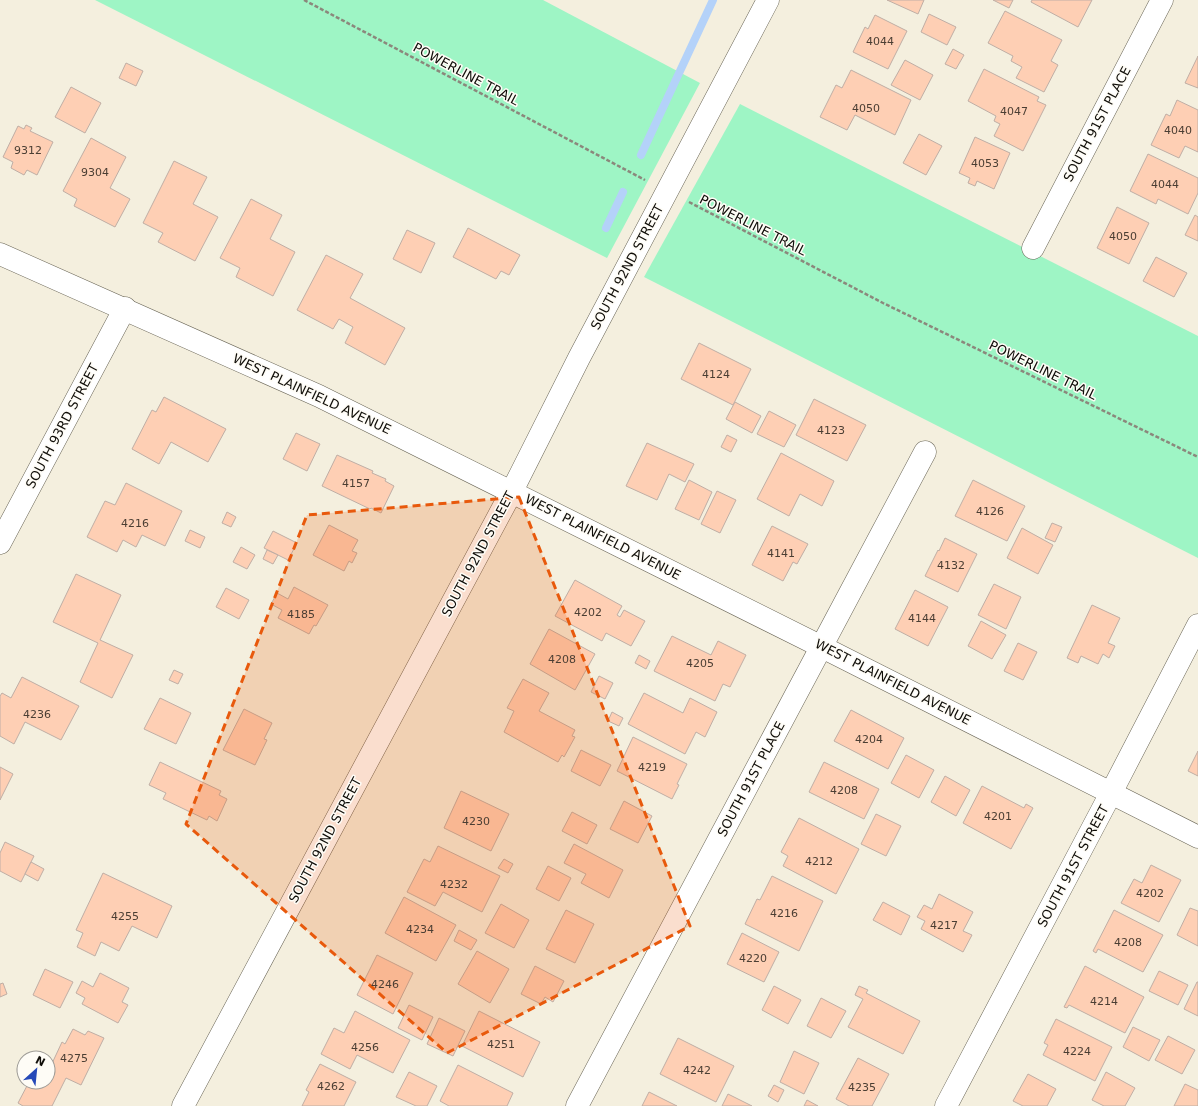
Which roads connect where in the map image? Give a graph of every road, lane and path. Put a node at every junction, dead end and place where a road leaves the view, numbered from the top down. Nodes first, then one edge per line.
1 (304, 0) edge
2 (768, 0) edge
3 (1162, 0) edge
4 (667, 191) junction
5 (1033, 248) dead end
6 (0, 254) edge
7 (125, 308) junction
8 (925, 452) dead end
9 (1198, 457) edge
10 (512, 491) junction
11 (0, 543) edge
12 (1198, 624) edge
13 (822, 647) junction
14 (1111, 793) junction
15 (1198, 836) edge
16 (183, 1106) edge
17 (577, 1106) edge
18 (946, 1106) edge

1 - 4 path, POWERLINE TRAIL
2 - 4 street, SOUTH 92ND STREET
3 - 5 street, SOUTH 91ST PLACE
4 - 9 path, POWERLINE TRAIL
4 - 10 street, SOUTH 92ND STREET
6 - 7 street, WEST PLAINFIELD AVENUE
7 - 10 street, WEST PLAINFIELD AVENUE
7 - 11 street, SOUTH 93RD STREET
8 - 13 street, SOUTH 91ST PLACE
10 - 13 street, WEST PLAINFIELD AVENUE
10 - 16 street, SOUTH 92ND STREET
12 - 14 street, SOUTH 91ST STREET
13 - 14 street, WEST PLAINFIELD AVENUE
13 - 17 street, SOUTH 91ST PLACE
14 - 15 street, WEST PLAINFIELD AVENUE
14 - 18 street, SOUTH 91ST STREET

